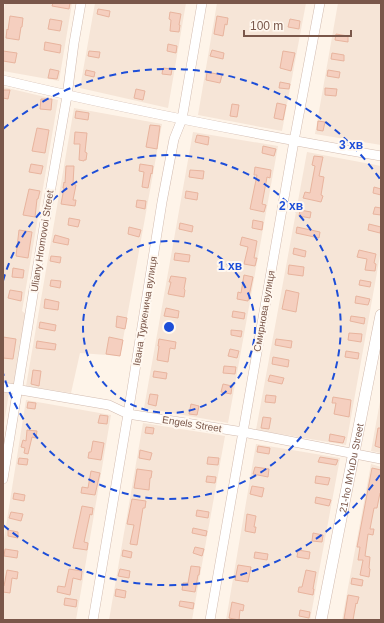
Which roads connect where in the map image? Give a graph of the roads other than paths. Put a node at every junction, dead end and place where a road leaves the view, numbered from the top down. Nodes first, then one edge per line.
1 (81, 3) edge
2 (202, 3) edge
3 (320, 3) edge
4 (3, 80) edge
5 (67, 96) junction
6 (182, 119) junction
7 (294, 141) junction
8 (381, 156) edge
9 (381, 315) edge
10 (3, 387) edge
11 (17, 390) junction
12 (128, 414) junction
13 (243, 432) junction
14 (354, 454) junction
15 (381, 459) edge
16 (3, 479) edge
17 (93, 620) edge
18 (210, 620) edge
19 (321, 620) edge

1 - 5 street, Uliany Hromovoi Street
2 - 6 street, Івана Туркенича вулиця
3 - 7 street, Смирнова вулиця
4 - 5 street
5 - 6 street
5 - 11 street, Uliany Hromovoi Street
6 - 7 street
6 - 12 street, Івана Туркенича вулиця
7 - 8 street
7 - 13 street, Смирнова вулиця
9 - 14 street, 21-ho MYuDu Street
10 - 11 street, Engels Street
11 - 12 street, Engels Street
11 - 16 street, Uliany Hromovoi Street
12 - 13 street, Engels Street
12 - 17 street, Івана Туркенича вулиця
13 - 14 street, Engels Street
13 - 18 street, Смирнова вулиця
14 - 15 street, Engels Street
14 - 19 street, 21-ho MYuDu Street

